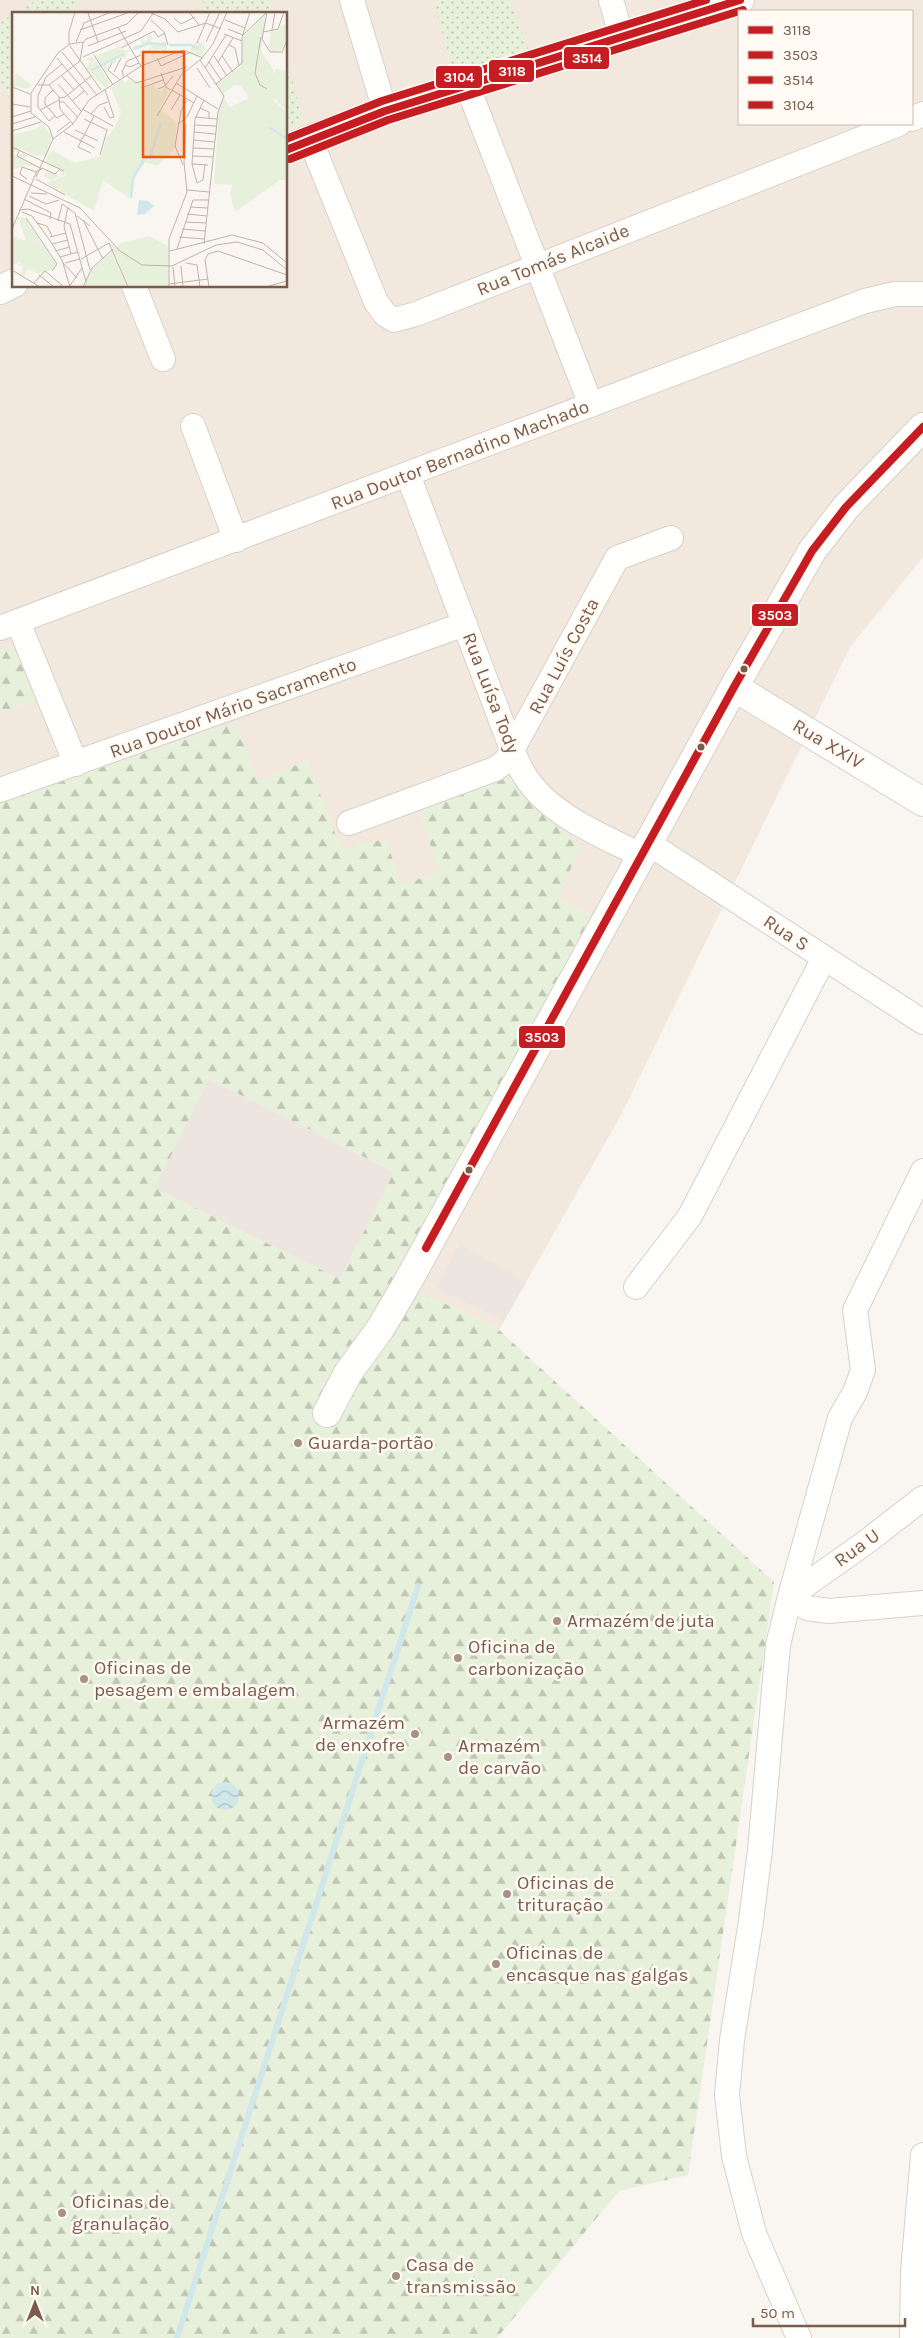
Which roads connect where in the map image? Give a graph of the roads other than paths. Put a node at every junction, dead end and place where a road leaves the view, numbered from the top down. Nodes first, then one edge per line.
1 (352, 0) edge
2 (611, 0) edge
3 (740, 0) edge
4 (622, 38) junction
5 (467, 85) junction
6 (385, 111) junction
7 (896, 125) edge
8 (310, 138) junction
9 (288, 149) edge
10 (537, 266) junction
11 (12, 284) edge
12 (135, 288) edge
13 (0, 290) edge
14 (923, 294) edge
15 (163, 358) dead end
16 (591, 405) junction
17 (193, 426) dead end
18 (923, 427) edge
19 (408, 475) junction
20 (671, 538) dead end
21 (236, 540) junction
22 (464, 624) junction
23 (9, 625) edge
24 (734, 686) junction
25 (513, 752) junction
26 (76, 764) junction
27 (0, 790) edge
28 (923, 802) edge
29 (349, 823) dead end
30 (645, 850) junction
31 (824, 958) junction
32 (923, 1022) edge
33 (923, 1171) edge
34 (636, 1287) dead end
35 (327, 1413) dead end
36 (923, 1498) edge
37 (790, 1596) junction
38 (923, 1602) edge
39 (923, 2155) edge
40 (922, 2184) edge
41 (799, 2338) edge
42 (912, 2338) edge

1 - 6 street
2 - 4 street
3 - 4 street
4 - 5 street
5 - 6 street
5 - 10 street
6 - 8 street
7 - 10 street, Rua Tomás Alcaide
8 - 9 street
8 - 10 street, Rua Tomás Alcaide
10 - 16 street
11 - 13 street
12 - 15 street
14 - 16 street, Rua Doutor Bernadino Machado
16 - 19 street, Rua Doutor Bernadino Machado
17 - 21 street
18 - 24 street
19 - 21 street, Rua Doutor Bernadino Machado
19 - 22 street, Rua Luísa Tody
20 - 25 street, Rua Luís Costa
21 - 23 street, Rua Doutor Bernadino Machado
22 - 25 street, Rua Luísa Tody
22 - 26 street, Rua Doutor Mário Sacramento
23 - 26 street
24 - 28 street, Rua XXIV
24 - 30 street
25 - 29 street, Rua Luís Costa
25 - 30 street, Rua Luísa Tody
26 - 27 street, Rua Doutor Mário Sacramento
30 - 31 street, Rua S
30 - 35 street
31 - 32 street, Rua S
31 - 34 street
33 - 37 street
36 - 37 street, Rua U
37 - 38 street
37 - 41 street
39 - 40 street
40 - 42 street

